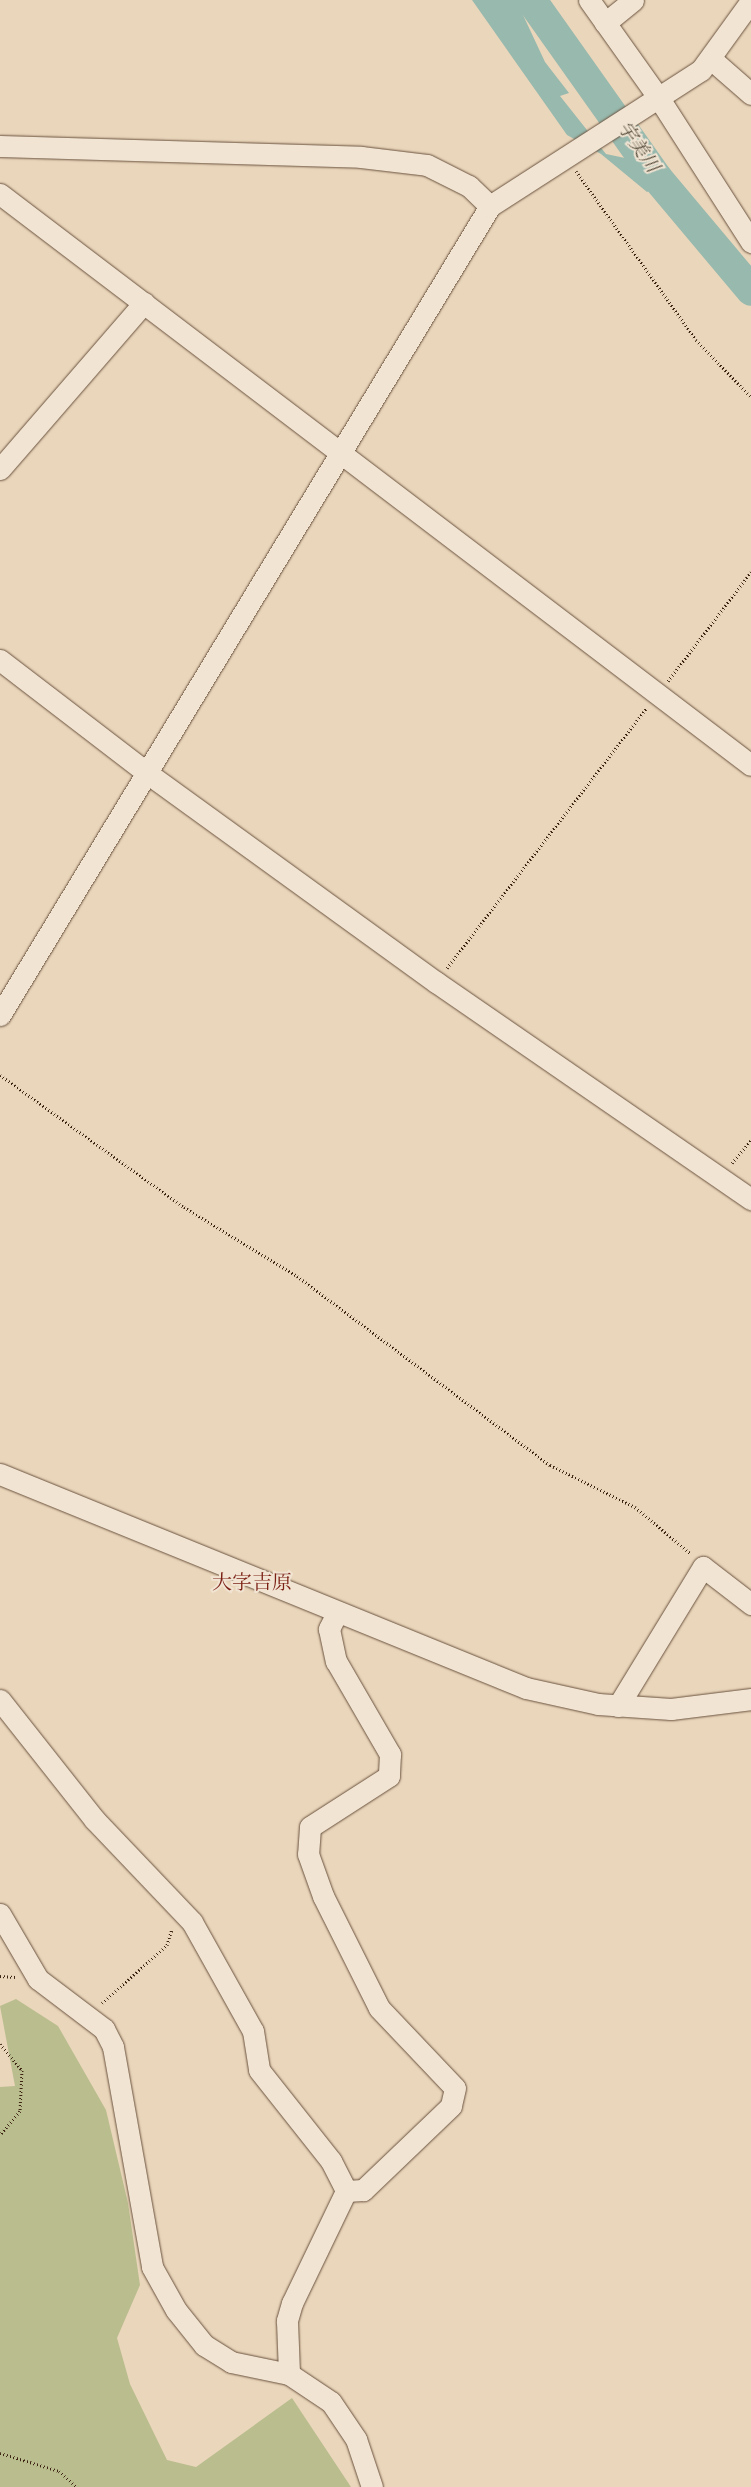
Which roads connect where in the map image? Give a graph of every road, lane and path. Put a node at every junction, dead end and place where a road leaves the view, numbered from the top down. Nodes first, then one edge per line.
1 (589, 0) edge
2 (632, 0) edge
3 (751, 1) edge
4 (605, 23) junction
5 (711, 59) junction
6 (751, 94) edge
7 (654, 103) junction
8 (0, 146) edge
9 (566, 154) junction
10 (0, 194) edge
11 (490, 206) junction
12 (751, 242) edge
13 (144, 303) junction
14 (751, 397) edge
15 (338, 451) junction
16 (0, 469) edge
17 (751, 572) edge
18 (0, 660) edge
19 (658, 694) junction
20 (751, 765) edge
21 (148, 773) junction
22 (436, 982) junction
23 (0, 1015) edge
24 (0, 1075) edge
25 (751, 1140) edge
26 (722, 1176) junction
27 (751, 1199) edge
28 (0, 1474) edge
29 (704, 1567) junction
30 (751, 1604) edge
31 (337, 1612) junction
32 (751, 1699) edge
33 (0, 1700) edge
34 (618, 1706) junction
35 (180, 1908) junction
36 (0, 1914) edge
37 (104, 2029) junction
38 (0, 2044) edge
39 (0, 2135) edge
40 (346, 2191) junction
41 (289, 2374) junction
42 (0, 2453) edge
43 (77, 2487) edge
44 (372, 2487) edge

1 - 4 street
2 - 4 street
3 - 5 street
4 - 7 street
5 - 6 street
5 - 7 street
7 - 9 street
7 - 12 street
8 - 11 street
9 - 11 street
9 - 14 path
10 - 13 street
11 - 15 street
13 - 15 street
13 - 16 street
15 - 19 street
15 - 21 street
17 - 19 path
18 - 21 street
19 - 20 street
19 - 22 path
21 - 22 street
21 - 23 street
22 - 26 street
24 - 29 path
25 - 26 path
26 - 27 street
28 - 31 street
29 - 30 street
29 - 34 street
31 - 34 street
31 - 40 street
32 - 34 street
33 - 35 street
35 - 37 path
35 - 40 street
36 - 37 street
37 - 41 street
38 - 39 path
40 - 41 street
41 - 44 street
42 - 43 path

